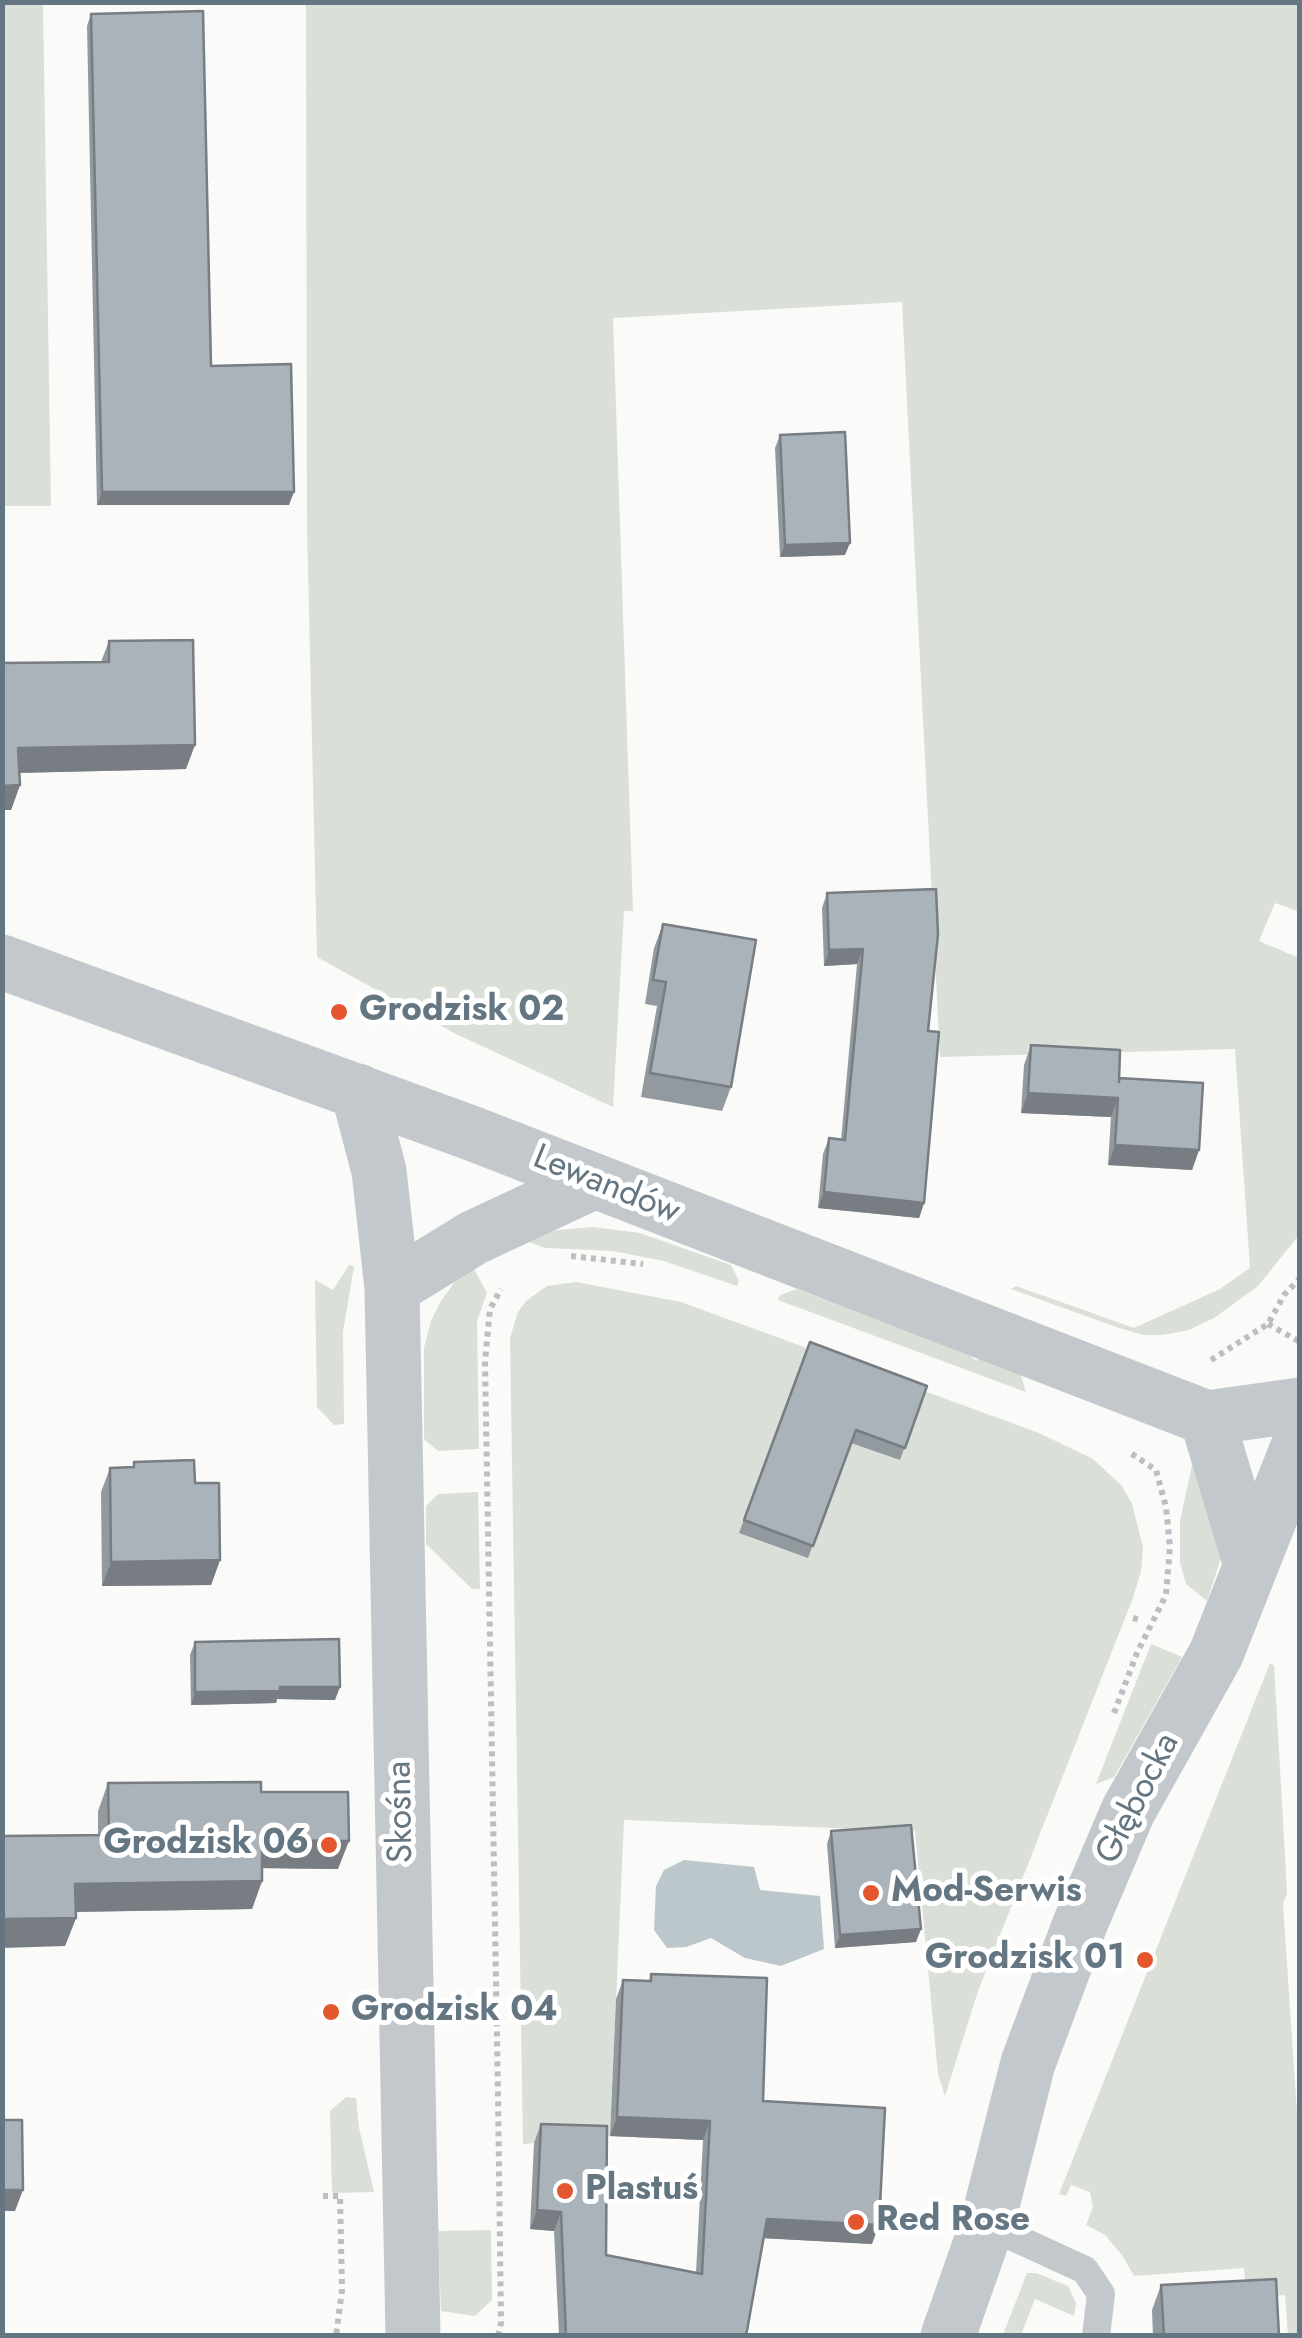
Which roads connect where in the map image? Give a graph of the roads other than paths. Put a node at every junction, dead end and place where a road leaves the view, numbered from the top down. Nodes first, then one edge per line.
1 (2, 962) edge
2 (358, 1091) junction
3 (596, 1181) junction
4 (392, 1288) junction
5 (1204, 1392) junction
6 (1300, 1405) edge
7 (1300, 1442) edge
8 (1252, 1565) junction
9 (987, 2225) junction
10 (413, 2336) edge
11 (948, 2336) edge
12 (1096, 2336) edge

1 - 2 street, Lewandów
2 - 3 street, Lewandów
2 - 4 street, Skośna
3 - 4 street
3 - 5 street, Lewandów
4 - 10 street, Skośna
5 - 6 street, Lewandów
5 - 8 street
7 - 8 street, Głębocka
8 - 9 street, Głębocka
9 - 11 street, Głębocka
9 - 12 lane

